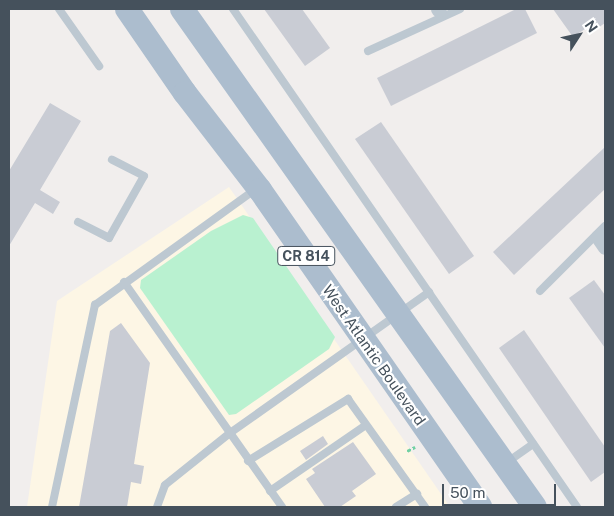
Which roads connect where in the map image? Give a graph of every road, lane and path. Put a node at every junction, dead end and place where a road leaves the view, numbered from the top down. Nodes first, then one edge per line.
1 (59, 9) edge
2 (127, 9) edge
3 (183, 9) edge
4 (233, 9) edge
5 (460, 9) edge
6 (440, 11) edge
7 (368, 51) dead end
8 (99, 66) dead end
9 (112, 160) dead end
10 (258, 187) dead end
11 (78, 222) dead end
12 (601, 236) edge
13 (124, 282) junction
14 (540, 291) dead end
15 (429, 292) junction
16 (398, 313) junction
17 (364, 338) junction
18 (366, 425) junction
19 (230, 433) junction
20 (533, 444) junction
21 (415, 447) dead end
22 (407, 451) dead end
23 (248, 461) junction
24 (505, 464) junction
25 (270, 491) junction
26 (417, 494) junction
27 (52, 507) edge
28 (157, 507) edge
29 (282, 507) edge
30 (396, 507) edge
31 (426, 507) edge
32 (480, 507) edge
33 (534, 507) edge
34 (577, 507) edge

1 - 8 lane
2 - 17 main road, West Atlantic Boulevard / CR 814
3 - 16 main road, CR 814
4 - 15 lane
5 - 6 lane
6 - 7 lane
9 - 11 lane
10 - 13 lane
12 - 14 lane
13 - 19 lane
13 - 27 lane
15 - 16 lane
15 - 20 lane
16 - 17 lane
16 - 24 main road, CR 814
17 - 19 lane
17 - 32 main road, West Atlantic Boulevard / CR 814
18 - 23 lane
18 - 25 lane
18 - 26 lane
19 - 23 lane
19 - 28 lane
20 - 24 lane
20 - 34 lane
21 - 22 path
23 - 25 lane
24 - 33 main road, CR 814
25 - 29 lane
26 - 30 lane
26 - 31 lane

